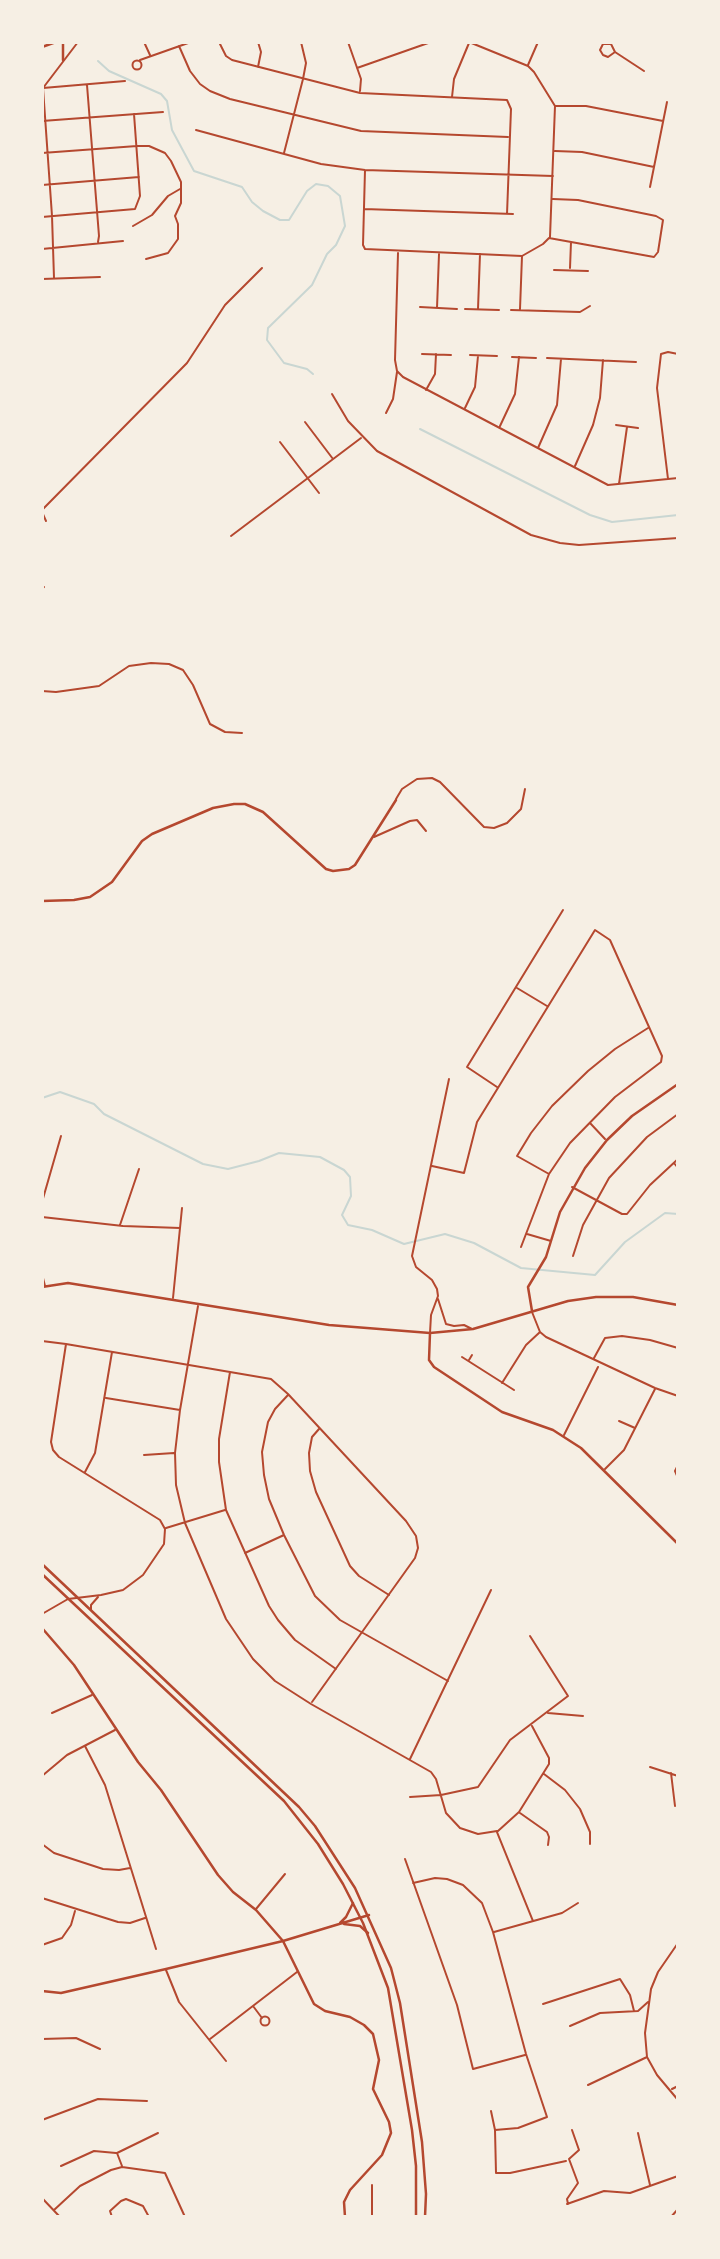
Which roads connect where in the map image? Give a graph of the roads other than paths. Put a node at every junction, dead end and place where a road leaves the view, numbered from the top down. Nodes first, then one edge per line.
1 (56, 42) edge
2 (63, 42) edge
3 (78, 42) edge
4 (144, 42) edge
5 (191, 42) edge
6 (219, 42) edge
7 (258, 42) edge
8 (301, 42) edge
9 (348, 42) edge
10 (430, 42) edge
11 (469, 42) edge
12 (484, 42) edge
13 (538, 42) edge
14 (611, 43) edge
15 (179, 46) junction
16 (42, 47) edge
17 (487, 49) junction
18 (615, 52) junction
19 (150, 56) junction
20 (63, 60) junction
21 (140, 60) dead end
22 (528, 66) junction
23 (258, 67) junction
24 (357, 68) junction
25 (644, 71) dead end
26 (303, 79) junction
27 (125, 81) dead end
28 (88, 85) junction
29 (42, 88) edge
30 (360, 93) junction
31 (452, 97) junction
32 (667, 102) dead end
33 (555, 106) junction
34 (163, 112) dead end
35 (134, 114) junction
36 (294, 116) junction
37 (90, 117) junction
38 (44, 121) edge
39 (663, 121) junction
40 (196, 130) dead end
41 (509, 136) junction
42 (137, 146) junction
43 (92, 149) junction
44 (554, 151) junction
45 (48, 152) junction
46 (42, 153) edge
47 (284, 154) junction
48 (654, 167) junction
49 (365, 170) junction
50 (509, 174) junction
51 (553, 176) junction
52 (139, 177) junction
53 (95, 181) junction
54 (50, 184) junction
55 (42, 185) edge
56 (650, 187) dead end
57 (181, 189) junction
58 (553, 199) junction
59 (364, 209) junction
60 (98, 213) junction
61 (508, 214) junction
62 (513, 214) dead end
63 (52, 216) junction
64 (42, 217) edge
65 (133, 226) dead end
66 (550, 238) junction
67 (123, 241) dead end
68 (571, 241) junction
69 (98, 242) junction
70 (42, 248) edge
71 (54, 248) junction
72 (398, 252) junction
73 (439, 253) junction
74 (480, 254) junction
75 (522, 256) junction
76 (146, 259) dead end
77 (262, 268) dead end
78 (554, 270) dead end
79 (570, 270) junction
80 (588, 271) dead end
81 (100, 277) dead end
82 (54, 278) junction
83 (42, 279) edge
84 (590, 306) dead end
85 (420, 307) dead end
86 (437, 308) junction
87 (457, 309) dead end
88 (465, 309) dead end
89 (478, 309) junction
90 (499, 310) dead end
91 (510, 310) dead end
92 (520, 310) junction
93 (422, 354) dead end
94 (436, 354) junction
95 (678, 354) edge
96 (451, 355) dead end
97 (470, 355) dead end
98 (478, 356) junction
99 (497, 356) dead end
100 (512, 357) dead end
101 (519, 357) junction
102 (536, 358) dead end
103 (547, 358) dead end
104 (561, 359) junction
105 (603, 360) junction
106 (636, 362) dead end
107 (397, 371) junction
108 (426, 390) junction
109 (332, 394) dead end
110 (464, 410) junction
111 (386, 413) dead end
112 (305, 422) dead end
113 (616, 425) dead end
114 (627, 427) junction
115 (500, 428) junction
116 (638, 428) dead end
117 (362, 438) junction
118 (280, 442) dead end
119 (538, 448) junction
120 (334, 460) junction
121 (574, 467) junction
122 (678, 478) edge
123 (308, 479) junction
124 (668, 479) junction
125 (619, 485) junction
126 (318, 493) dead end
127 (42, 511) edge
128 (46, 521) dead end
129 (231, 536) dead end
130 (678, 538) edge
131 (42, 691) edge
132 (242, 733) dead end
133 (525, 789) dead end
134 (396, 800) joint
135 (426, 831) dead end
136 (373, 837) junction
137 (42, 901) edge
138 (564, 910) dead end
139 (516, 987) junction
140 (547, 1006) junction
141 (649, 1028) junction
142 (449, 1079) dead end
143 (678, 1084) edge
144 (498, 1088) junction
145 (678, 1114) edge
146 (589, 1122) junction
147 (61, 1136) dead end
148 (607, 1140) junction
149 (678, 1159) edge
150 (673, 1163) junction
151 (432, 1166) junction
152 (678, 1168) edge
153 (139, 1170) dead end
154 (550, 1174) junction
155 (572, 1187) junction
156 (595, 1200) junction
157 (42, 1202) edge
158 (182, 1208) dead end
159 (42, 1217) edge
160 (120, 1225) junction
161 (180, 1228) junction
162 (526, 1234) junction
163 (551, 1241) junction
164 (522, 1247) dead end
165 (573, 1256) dead end
166 (42, 1274) edge
167 (43, 1286) edge
168 (438, 1296) junction
169 (173, 1300) junction
170 (198, 1304) junction
171 (678, 1305) edge
172 (532, 1311) junction
173 (473, 1329) junction
174 (540, 1332) junction
175 (430, 1333) junction
176 (42, 1341) edge
177 (66, 1343) junction
178 (678, 1348) edge
179 (112, 1351) junction
180 (472, 1355) dead end
181 (462, 1357) dead end
182 (593, 1359) junction
183 (468, 1361) junction
184 (187, 1364) junction
185 (598, 1367) dead end
186 (231, 1371) junction
187 (502, 1382) junction
188 (655, 1388) junction
189 (514, 1390) dead end
190 (288, 1394) junction
191 (678, 1396) edge
192 (105, 1398) junction
193 (180, 1410) junction
194 (620, 1421) dead end
195 (320, 1428) junction
196 (636, 1428) junction
197 (564, 1436) junction
198 (175, 1453) junction
199 (144, 1455) dead end
200 (678, 1465) edge
201 (604, 1470) junction
202 (84, 1473) junction
203 (678, 1478) edge
204 (226, 1510) junction
205 (185, 1522) junction
206 (165, 1529) junction
207 (284, 1535) junction
208 (678, 1544) edge
209 (244, 1553) junction
210 (42, 1564) edge
211 (42, 1574) edge
212 (491, 1590) dead end
213 (100, 1595) junction
214 (389, 1595) junction
215 (78, 1598) junction
216 (68, 1599) junction
217 (91, 1611) junction
218 (42, 1614) edge
219 (42, 1628) edge
220 (362, 1633) junction
221 (530, 1636) dead end
222 (336, 1669) junction
223 (448, 1681) junction
224 (92, 1695) junction
225 (310, 1704) junction
226 (52, 1713) dead end
227 (547, 1713) junction
228 (583, 1716) dead end
229 (531, 1725) junction
230 (116, 1730) junction
231 (85, 1746) junction
232 (410, 1760) junction
233 (650, 1767) dead end
234 (671, 1773) junction
235 (43, 1774) edge
236 (543, 1774) junction
237 (678, 1776) edge
238 (441, 1795) junction
239 (410, 1797) dead end
240 (675, 1805) dead end
241 (519, 1812) junction
242 (497, 1831) junction
243 (42, 1844) edge
244 (590, 1844) dead end
245 (548, 1845) dead end
246 (405, 1859) dead end
247 (130, 1868) junction
248 (285, 1874) dead end
249 (413, 1883) junction
250 (42, 1898) edge
251 (353, 1903) junction
252 (578, 1903) dead end
253 (76, 1910) junction
254 (256, 1910) junction
255 (369, 1915) junction
256 (145, 1918) junction
257 (361, 1918) junction
258 (533, 1921) junction
259 (340, 1924) junction
260 (493, 1932) junction
261 (368, 1933) junction
262 (283, 1941) junction
263 (678, 1943) edge
264 (42, 1945) edge
265 (156, 1949) dead end
266 (166, 1969) junction
267 (298, 1971) junction
268 (42, 1991) edge
269 (649, 2002) junction
270 (543, 2004) dead end
271 (252, 2005) junction
272 (634, 2011) junction
273 (262, 2018) dead end
274 (570, 2026) dead end
275 (42, 2039) edge
276 (210, 2039) junction
277 (100, 2049) dead end
278 (526, 2054) junction
279 (647, 2057) junction
280 (226, 2061) dead end
281 (588, 2085) dead end
282 (678, 2086) edge
283 (671, 2090) junction
284 (678, 2100) edge
285 (147, 2101) dead end
286 (491, 2111) dead end
287 (42, 2120) edge
288 (495, 2130) junction
289 (572, 2130) dead end
290 (158, 2133) dead end
291 (638, 2133) dead end
292 (117, 2153) junction
293 (566, 2161) dead end
294 (61, 2166) dead end
295 (122, 2167) junction
296 (678, 2176) edge
297 (372, 2185) dead end
298 (651, 2186) junction
299 (42, 2198) edge
300 (678, 2209) edge
301 (54, 2210) junction
302 (60, 2217) edge
303 (112, 2217) edge
304 (149, 2217) edge
305 (185, 2217) edge
306 (345, 2217) edge
307 (372, 2217) edge
308 (416, 2217) edge
309 (425, 2217) edge
310 (671, 2217) edge

1 - 16 main road
2 - 20 main road
3 - 20 street
4 - 19 street
5 - 15 street
6 - 23 street
7 - 23 street
8 - 26 street
9 - 24 street
10 - 24 street
11 - 17 street
11 - 31 street
12 - 17 street
13 - 22 street
14 - 18 street
14 - 18 street
15 - 19 street
15 - 36 street
17 - 22 street
18 - 25 street
19 - 21 street
20 - 29 street
22 - 33 street
23 - 26 street
24 - 30 street
26 - 30 street
26 - 36 street
27 - 28 street
28 - 29 street
28 - 37 street
29 - 38 street
30 - 31 street
31 - 41 street
32 - 39 street
33 - 39 street
33 - 44 street
34 - 35 street
35 - 37 street
35 - 42 street
36 - 41 street
36 - 47 street
37 - 38 street
37 - 43 street
38 - 45 street
39 - 48 street
40 - 47 street
41 - 50 street
42 - 43 street
42 - 52 street
42 - 57 street
43 - 45 street
43 - 53 street
44 - 48 street
44 - 51 street
45 - 46 street
45 - 54 street
47 - 49 street
48 - 56 street
49 - 50 street
49 - 59 street
50 - 51 street
50 - 61 street
51 - 58 street
52 - 53 street
52 - 60 street
53 - 54 street
53 - 60 street
54 - 55 street
54 - 63 street
57 - 65 street
57 - 76 street
58 - 66 street
58 - 68 street
59 - 61 street
59 - 72 street
60 - 63 street
60 - 69 street
61 - 62 street
63 - 64 street
63 - 71 street
66 - 68 street
66 - 75 street
67 - 69 street
68 - 79 street
69 - 71 street
70 - 71 street
71 - 82 street
72 - 73 street
72 - 107 street
73 - 74 street
73 - 86 street
74 - 75 street
74 - 89 street
75 - 92 street
77 - 127 street
78 - 79 street
79 - 80 street
81 - 82 street
82 - 83 street
84 - 92 street
85 - 86 street
86 - 87 street
88 - 89 street
89 - 90 street
91 - 92 street
93 - 94 street
94 - 96 street
94 - 108 street
95 - 124 street
97 - 98 street
98 - 99 street
98 - 110 street
100 - 101 street
101 - 102 street
101 - 115 street
103 - 104 street
104 - 105 street
104 - 119 street
105 - 106 street
105 - 121 street
107 - 108 street
107 - 111 street
108 - 110 street
109 - 117 street
110 - 115 street
112 - 120 street
113 - 114 street
114 - 116 street
114 - 125 street
115 - 119 street
117 - 120 street
117 - 130 street
118 - 123 street
119 - 121 street
120 - 123 street
121 - 125 street
122 - 124 street
123 - 126 street
123 - 129 street
124 - 125 street
127 - 128 street
131 - 132 street
133 - 134 street
134 - 136 main road
135 - 136 street
136 - 137 main road
138 - 139 street
139 - 140 street
139 - 144 street
140 - 141 street
140 - 144 street
141 - 146 street
141 - 154 street
142 - 151 street
143 - 148 main road
144 - 151 street
145 - 156 street
146 - 148 street
146 - 154 street
147 - 157 street
148 - 155 main road
149 - 150 street
150 - 152 street
150 - 156 street
151 - 168 street
153 - 160 street
154 - 162 street
155 - 156 street
155 - 163 main road
156 - 165 street
158 - 161 street
159 - 160 street
160 - 161 street
161 - 169 street
162 - 163 street
162 - 164 street
163 - 172 main road
166 - 167 street
167 - 169 main road
168 - 173 street
168 - 175 street
169 - 170 main road
170 - 175 main road
170 - 184 street
171 - 172 main road
172 - 173 main road
172 - 174 street
173 - 175 main road
174 - 182 street
174 - 187 street
175 - 197 main road
176 - 177 street
177 - 179 street
177 - 202 street
178 - 182 street
179 - 184 street
179 - 192 street
180 - 183 street
181 - 183 street
182 - 188 street
183 - 187 street
184 - 186 street
184 - 193 street
185 - 197 street
186 - 190 street
186 - 204 street
187 - 189 street
188 - 191 street
188 - 196 street
190 - 195 street
190 - 207 street
192 - 193 street
192 - 202 street
193 - 198 street
194 - 196 street
195 - 214 street
195 - 214 street
196 - 201 street
197 - 201 main road
198 - 199 street
198 - 205 street
200 - 203 street
201 - 208 main road
202 - 206 street
204 - 205 street
204 - 209 street
205 - 206 street
205 - 225 street
206 - 213 street
207 - 209 street
207 - 220 street
209 - 222 street
210 - 215 main road
211 - 216 main road
212 - 223 street
213 - 215 street
213 - 217 street
214 - 220 street
215 - 216 street
215 - 217 main road
216 - 218 street
216 - 251 main road
217 - 255 main road
219 - 224 main road
220 - 222 street
220 - 223 street
221 - 227 street
222 - 225 street
223 - 232 street
224 - 226 street
224 - 230 main road
225 - 232 street
227 - 228 street
227 - 229 street
229 - 236 street
229 - 238 street
230 - 231 street
230 - 254 main road
231 - 235 street
231 - 247 street
232 - 238 street
233 - 234 street
234 - 237 street
234 - 240 street
236 - 241 street
236 - 244 street
238 - 239 street
238 - 242 street
241 - 242 street
241 - 245 street
242 - 258 street
243 - 247 street
246 - 249 street
247 - 256 street
248 - 254 street
249 - 260 street
249 - 278 street
250 - 253 street
251 - 257 main road
251 - 259 main road
252 - 258 street
253 - 256 street
253 - 264 street
254 - 262 main road
255 - 257 main road
255 - 309 main road
256 - 265 street
257 - 259 main road
257 - 261 main road
258 - 260 street
259 - 261 main road
259 - 262 main road
260 - 278 street
261 - 308 main road
262 - 266 main road
262 - 267 main road
263 - 269 street
266 - 268 main road
266 - 276 street
267 - 271 street
267 - 306 main road
269 - 272 street
269 - 279 street
270 - 272 street
271 - 273 street
271 - 276 street
272 - 274 street
275 - 277 street
276 - 280 street
278 - 288 street
279 - 281 street
279 - 283 street
282 - 283 street
283 - 284 street
285 - 287 street
286 - 288 street
288 - 293 street
289 - 298 street
290 - 292 street
291 - 298 street
292 - 294 street
292 - 295 street
295 - 301 street
295 - 305 street
296 - 298 street
297 - 307 street
299 - 301 street
300 - 310 street
301 - 302 street
303 - 304 street

